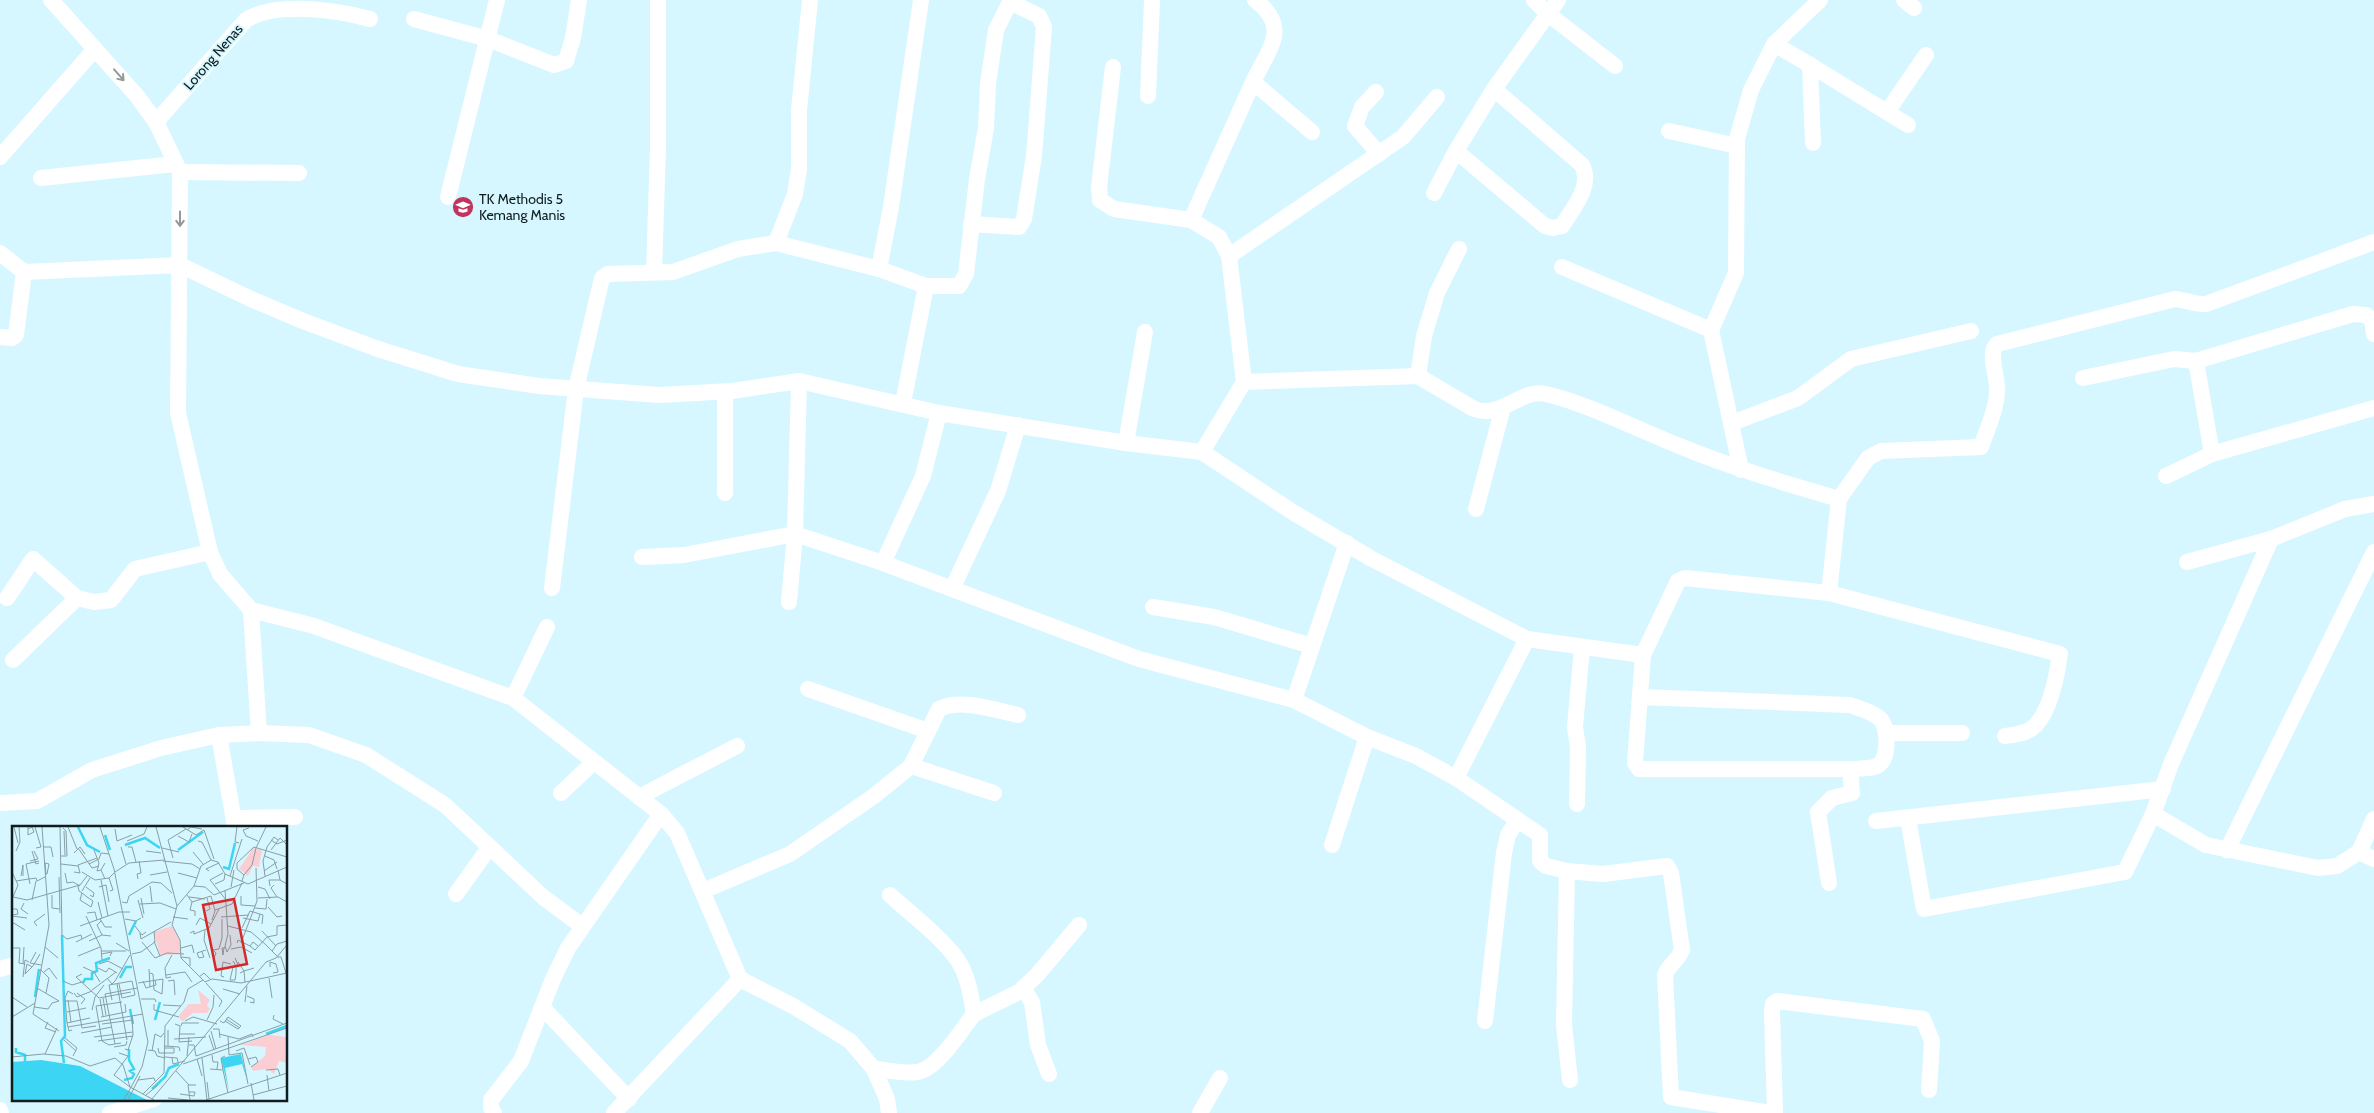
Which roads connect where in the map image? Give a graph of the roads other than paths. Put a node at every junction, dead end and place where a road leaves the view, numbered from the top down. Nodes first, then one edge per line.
1 (51, 0) edge
2 (497, 0) edge
3 (579, 0) edge
4 (658, 0) edge
5 (810, 0) edge
6 (921, 0) edge
7 (1152, 0) edge
8 (1254, 0) edge
9 (1534, 0) edge
10 (1558, 0) edge
11 (1820, 0) edge
12 (1010, 1) edge
13 (303, 4) edge
14 (1546, 13) junction
15 (370, 19) dead end
16 (414, 19) dead end
17 (488, 38) junction
18 (1774, 44) junction
19 (95, 49) junction
20 (1926, 55) dead end
21 (1810, 65) junction
22 (1615, 66) dead end
23 (1113, 68) dead end
24 (1253, 82) junction
25 (1494, 89) junction
26 (1376, 92) dead end
27 (1148, 96) dead end
28 (1438, 96) dead end
29 (1886, 112) junction
30 (156, 122) junction
31 (1908, 124) dead end
32 (1669, 131) dead end
33 (1312, 132) dead end
34 (1813, 143) dead end
35 (1737, 146) junction
36 (1456, 151) junction
37 (1379, 154) junction
38 (0, 157) edge
39 (178, 168) junction
40 (299, 173) dead end
41 (42, 178) dead end
42 (1434, 193) dead end
43 (448, 197) dead end
44 (1191, 220) junction
45 (971, 224) junction
46 (2374, 242) edge
47 (776, 243) junction
48 (1459, 249) dead end
49 (0, 253) edge
50 (1229, 256) junction
51 (180, 265) junction
52 (1562, 268) dead end
53 (879, 270) junction
54 (24, 272) junction
55 (654, 272) junction
56 (926, 286) junction
57 (1711, 330) junction
58 (1971, 331) dead end
59 (1145, 332) dead end
60 (2374, 334) edge
61 (0, 337) edge
62 (2196, 360) junction
63 (1418, 376) junction
64 (2082, 378) dead end
65 (799, 381) junction
66 (1244, 382) junction
67 (576, 389) junction
68 (724, 392) junction
69 (903, 403) junction
70 (1503, 407) junction
71 (2374, 408) edge
72 (939, 413) junction
73 (1732, 423) junction
74 (1018, 425) junction
75 (1126, 443) junction
76 (1202, 452) junction
77 (2212, 454) junction
78 (1741, 470) junction
79 (2166, 476) dead end
80 (725, 493) dead end
81 (1839, 499) junction
82 (2374, 504) edge
83 (1476, 509) dead end
84 (795, 534) junction
85 (2271, 539) junction
86 (1347, 543) junction
87 (210, 552) junction
88 (2374, 552) edge
89 (642, 557) dead end
90 (2187, 562) dead end
91 (883, 563) junction
92 (552, 588) dead end
93 (952, 589) junction
94 (1830, 593) junction
95 (7, 598) dead end
96 (78, 598) junction
97 (789, 602) dead end
98 (1153, 607) dead end
99 (251, 610) junction
100 (547, 627) dead end
101 (1527, 639) junction
102 (1312, 646) junction
103 (1582, 648) junction
104 (1643, 655) junction
105 (13, 660) dead end
106 (808, 689) dead end
107 (1640, 697) junction
108 (512, 698) junction
109 (1294, 700) junction
110 (1018, 715) dead end
111 (928, 731) junction
112 (259, 733) junction
113 (1962, 733) dead end
114 (1886, 734) junction
115 (219, 735) junction
116 (2005, 736) dead end
117 (1367, 737) junction
118 (737, 746) dead end
119 (594, 762) junction
120 (911, 766) junction
121 (1850, 769) junction
122 (1456, 778) junction
123 (2163, 789) junction
124 (561, 793) dead end
125 (994, 793) dead end
126 (639, 797) junction
127 (0, 803) edge
128 (1577, 804) dead end
129 (662, 814) junction
130 (2153, 814) junction
131 (294, 817) dead end
132 (1908, 819) junction
133 (2374, 819) edge
134 (1518, 821) junction
135 (1876, 821) dead end
136 (235, 822) edge
137 (1332, 844) dead end
138 (489, 848) junction
139 (2227, 850) junction
140 (2359, 852) junction
141 (2374, 859) edge
142 (1567, 871) junction
143 (1829, 883) dead end
144 (703, 891) junction
145 (456, 894) dead end
146 (890, 895) dead end
147 (1079, 925) dead end
148 (582, 926) junction
149 (740, 979) junction
150 (1023, 988) junction
151 (543, 1008) junction
152 (974, 1014) junction
153 (1485, 1021) dead end
154 (874, 1069) junction
155 (1049, 1074) dead end
156 (1220, 1078) dead end
157 (1570, 1080) dead end
158 (1929, 1090) dead end
159 (629, 1099) junction
160 (152, 1100) edge
161 (135, 1110) edge
162 (110, 1113) edge
163 (494, 1113) edge
164 (614, 1113) edge
165 (889, 1113) edge
166 (1200, 1113) edge
167 (1770, 1113) edge
168 (1775, 1113) edge

1 - 19 street
2 - 17 street
3 - 17 street
4 - 55 street
5 - 47 street
6 - 53 street
7 - 27 street
8 - 24 street
9 - 14 street
10 - 14 street
11 - 18 street
12 - 45 street
12 - 45 street
13 - 15 street, Lorong Nenas
13 - 30 street, Lorong Nenas
14 - 22 street
14 - 25 street
16 - 17 street
17 - 43 street
18 - 21 street
18 - 35 street
19 -> 30 street
19 - 38 street
20 - 29 street
21 - 29 street
21 - 34 street
23 - 44 street
24 - 33 street
24 - 44 street
25 - 36 street
25 - 36 street
26 - 37 street
28 - 37 street
29 - 31 street
30 - 39 street
32 - 35 street
35 - 57 street
36 - 42 street
37 - 50 street
39 - 40 street
39 - 41 street
39 -> 51 street
44 - 50 street
45 - 56 street
46 - 81 street
47 - 53 street
47 - 55 street
48 - 63 street
49 - 54 street
50 - 66 street
51 - 54 street
51 - 67 street
51 - 87 street
52 - 57 street
53 - 56 street
54 - 61 street
55 - 67 street
56 - 69 street
57 - 73 street
58 - 73 street
59 - 75 street
60 - 62 street
62 - 64 street
62 - 77 street
63 - 66 street
63 - 70 street
65 - 68 street
65 - 69 street
65 - 84 street
66 - 76 street
67 - 68 street
67 - 92 street
68 - 80 street
69 - 72 street
70 - 78 street
70 - 83 street
71 - 77 street
72 - 74 street
72 - 91 street
73 - 78 street
74 - 75 street
74 - 93 street
75 - 76 street
76 - 86 street
77 - 79 street
78 - 81 street
81 - 94 street
82 - 85 street
84 - 89 street
84 - 91 street
84 - 97 street
85 - 90 street
85 - 123 street
86 - 101 street
86 - 102 street
87 - 96 street
87 - 99 street
88 - 139 street
91 - 93 street
93 - 109 street
94 - 104 street
94 - 116 street
95 - 96 street
96 - 105 street
98 - 102 street
99 - 108 street
99 - 112 street
100 - 108 street
101 - 103 street
101 - 122 street
102 - 109 street
103 - 104 street
103 - 128 street
104 - 107 street
106 - 111 street
107 - 114 street
107 - 121 street
108 - 119 street
109 - 117 street
110 - 111 street
111 - 120 street
112 - 115 street
112 - 138 street
113 - 114 street
114 - 121 street
115 - 127 street
115 - 136 street
117 - 122 street
117 - 137 street
118 - 126 street
119 - 124 street
119 - 126 street
120 - 125 street
120 - 144 street
121 - 143 street
122 - 134 street
123 - 130 street
123 - 132 street
126 - 129 street
129 - 144 street
129 - 148 street
130 - 132 street
130 - 139 street
131 - 136 street
132 - 135 street
133 - 140 street
134 - 142 street
134 - 153 street
138 - 145 street
138 - 148 street
139 - 140 street
140 - 141 street
142 - 157 street
142 - 167 street
144 - 149 street
146 - 152 street
147 - 150 street
148 - 151 street
149 - 154 street
149 - 159 street
150 - 152 street
150 - 155 street
151 - 159 street
151 - 163 street
152 - 154 street
154 - 165 street
156 - 166 street
158 - 168 street
159 - 164 street
160 - 161 street
161 - 162 street

